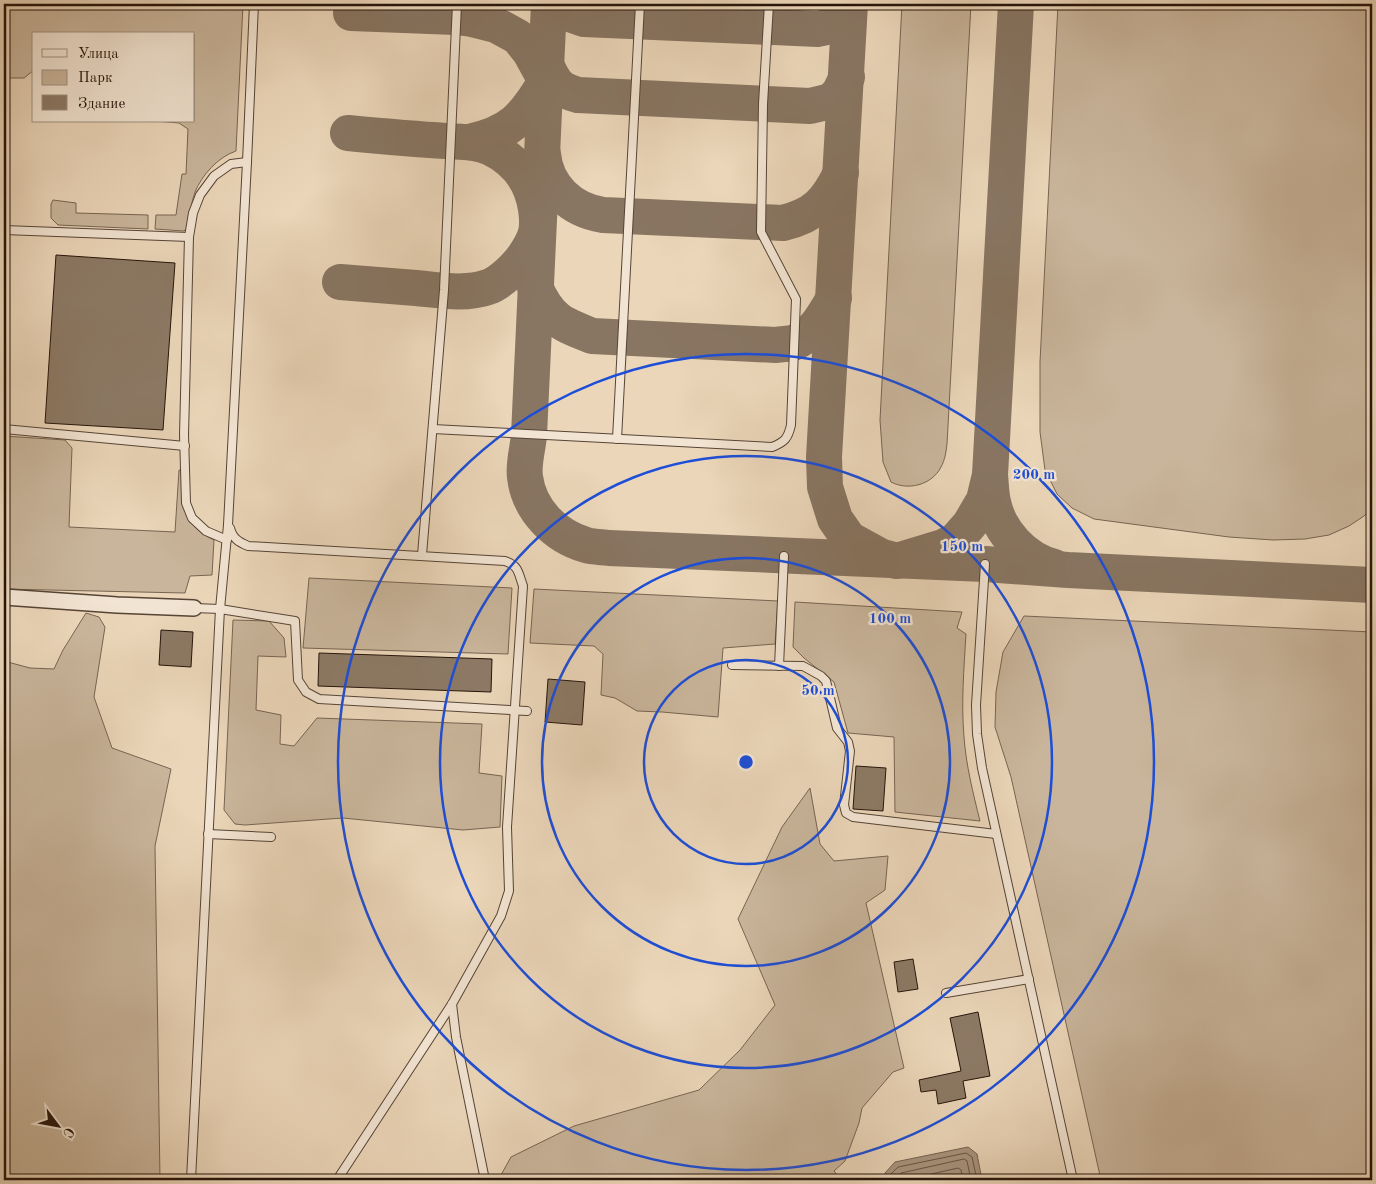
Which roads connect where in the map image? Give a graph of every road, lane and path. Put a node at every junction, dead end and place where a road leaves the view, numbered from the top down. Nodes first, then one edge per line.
1 (254, 4) edge
2 (457, 4) edge
3 (640, 4) edge
4 (769, 4) edge
5 (247, 162) junction
6 (4, 230) edge
7 (189, 237) junction
8 (4, 429) edge
9 (433, 429) junction
10 (617, 439) junction
11 (185, 446) junction
12 (228, 525) junction
13 (227, 540) junction
14 (422, 555) junction
15 (784, 556) dead end
16 (985, 564) dead end
17 (4, 597) edge
18 (194, 608) joint
19 (220, 609) junction
20 (732, 665) dead end
21 (779, 666) junction
22 (514, 711) junction
23 (526, 712) dead end
24 (208, 834) junction
25 (996, 834) junction
26 (271, 836) dead end
27 (1028, 979) junction
28 (946, 993) dead end
29 (452, 1004) junction
30 (191, 1180) edge
31 (337, 1180) edge
32 (485, 1180) edge
33 (1073, 1180) edge

1 - 5 lane
2 - 9 lane
3 - 10 lane
4 - 10 lane
5 - 7 lane
5 - 12 lane
6 - 7 lane
7 - 11 lane
8 - 11 lane
9 - 10 lane
9 - 14 lane
11 - 13 lane
12 - 13 lane
12 - 14 lane
13 - 19 lane
14 - 22 lane
15 - 21 lane
16 - 25 lane
17 - 18 street
18 - 19 lane
19 - 22 lane
19 - 24 lane
20 - 21 lane
21 - 25 lane
22 - 23 lane
22 - 29 lane
24 - 26 lane
24 - 30 lane
25 - 27 lane
27 - 28 lane
27 - 33 lane
29 - 31 lane
29 - 32 lane

